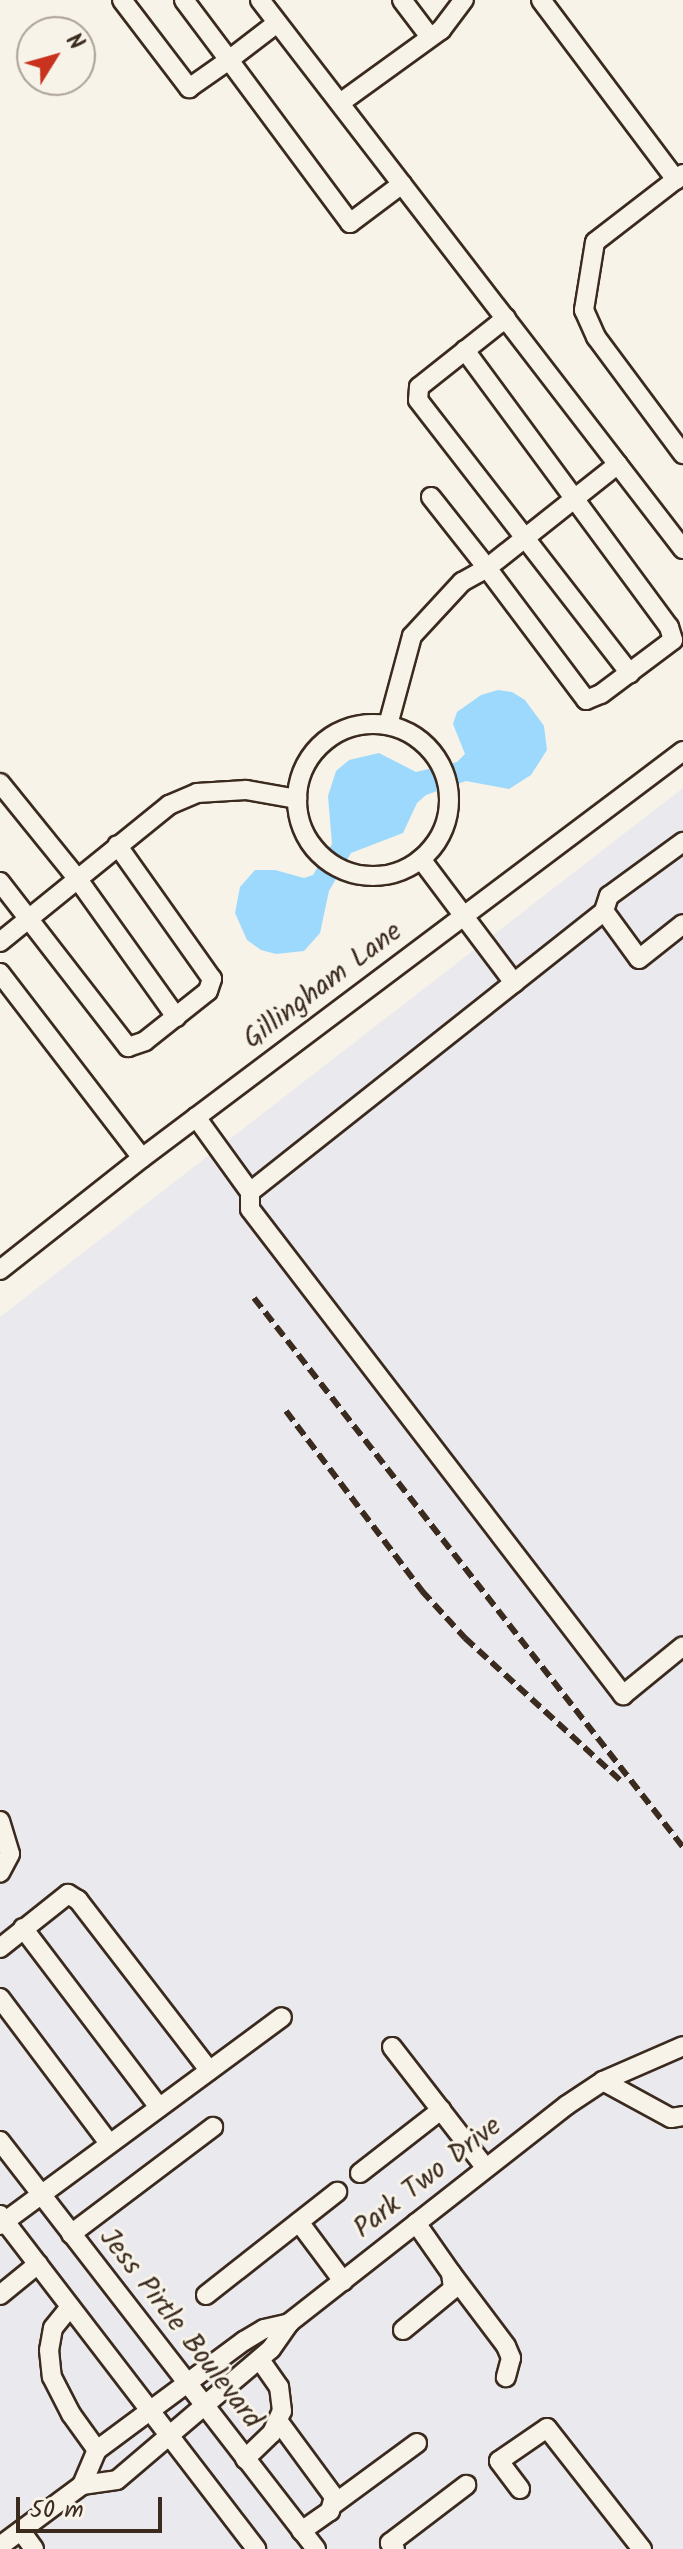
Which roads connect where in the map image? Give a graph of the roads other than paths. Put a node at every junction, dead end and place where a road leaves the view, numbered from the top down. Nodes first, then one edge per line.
1 (122, 0) edge
2 (184, 0) edge
3 (260, 0) edge
4 (402, 0) edge
5 (464, 0) edge
6 (541, 0) edge
7 (277, 23) junction
8 (430, 37) junction
9 (229, 60) junction
10 (340, 103) junction
11 (679, 177) edge
12 (402, 184) junction
13 (506, 318) junction
14 (465, 350) junction
15 (683, 454) edge
16 (618, 464) junction
17 (431, 497) dead end
18 (576, 497) junction
19 (525, 537) junction
20 (683, 549) edge
21 (487, 568) junction
22 (630, 673) junction
23 (388, 725) junction
24 (683, 751) edge
25 (0, 783) edge
26 (297, 799) junction
27 (683, 842) edge
28 (117, 845) junction
29 (421, 859) junction
30 (77, 878) junction
31 (0, 882) edge
32 (604, 911) junction
33 (465, 915) junction
34 (29, 918) junction
35 (683, 924) edge
36 (0, 942) edge
37 (0, 973) edge
38 (514, 983) junction
39 (176, 1017) junction
40 (196, 1117) junction
41 (142, 1158) junction
42 (250, 1192) junction
43 (2, 1261) edge
44 (683, 1646) edge
45 (0, 1821) edge
46 (0, 1873) edge
47 (23, 1928) junction
48 (0, 1948) edge
49 (0, 1998) edge
50 (282, 2017) dead end
51 (683, 2046) edge
52 (392, 2047) dead end
53 (209, 2070) junction
54 (603, 2081) junction
55 (159, 2107) junction
56 (441, 2110) junction
57 (683, 2116) edge
58 (213, 2127) dead end
59 (0, 2141) edge
60 (109, 2143) junction
61 (486, 2168) junction
62 (360, 2173) dead end
63 (337, 2192) dead end
64 (39, 2193) junction
65 (2, 2221) edge
66 (299, 2222) junction
67 (416, 2223) junction
68 (71, 2234) junction
69 (38, 2264) junction
70 (451, 2273) junction
71 (343, 2281) junction
72 (0, 2295) edge
73 (206, 2295) dead end
74 (70, 2307) junction
75 (289, 2323) junction
76 (403, 2330) dead end
77 (260, 2360) junction
78 (506, 2377) dead end
79 (187, 2383) junction
80 (206, 2407) junction
81 (149, 2411) junction
82 (279, 2422) junction
83 (170, 2439) junction
84 (417, 2443) dead end
85 (97, 2450) junction
86 (245, 2459) junction
87 (82, 2485) junction
88 (466, 2485) dead end
89 (520, 2489) dead end
90 (334, 2504) junction
91 (21, 2531) junction
92 (301, 2531) junction
93 (0, 2546) edge
94 (34, 2549) edge
95 (256, 2549) edge
96 (316, 2549) edge
97 (395, 2549) edge
98 (642, 2549) edge

1 - 9 street
2 - 9 street
3 - 7 street
4 - 8 street
5 - 8 street
6 - 11 street
7 - 9 street
7 - 10 street
8 - 10 street
9 - 12 street
10 - 12 street
11 - 15 street
12 - 13 street
13 - 14 street
13 - 16 street
14 - 18 street
14 - 19 street
16 - 18 street
16 - 20 street
17 - 21 street
18 - 19 street
18 - 22 street
19 - 21 street
19 - 22 street
21 - 22 street
21 - 23 street
23 - 26 street
23 - 29 street
24 - 33 street, Gillingham Lane
25 - 30 street
26 - 28 street
26 - 29 street
27 - 32 street
28 - 30 street
28 - 39 street
29 - 33 street
30 - 34 street
30 - 39 street
31 - 34 street
32 - 35 street
32 - 38 street
33 - 38 street
33 - 40 street, Gillingham Lane
34 - 36 street
34 - 39 street
37 - 41 street
38 - 42 street
40 - 41 street, Gillingham Lane
40 - 42 street
41 - 43 street, Gillingham Lane
42 - 44 street
45 - 46 street
47 - 48 street
47 - 53 street
47 - 55 street
49 - 60 street
50 - 53 street
51 - 54 street, Park Two Drive
52 - 56 street
53 - 55 street
54 - 57 street
54 - 61 street, Park Two Drive
55 - 60 street
56 - 61 street
56 - 62 street
58 - 68 street
59 - 64 street, Jess Pirtle Boulevard
60 - 64 street
61 - 67 street, Park Two Drive
63 - 66 street
64 - 65 street
64 - 68 street, Jess Pirtle Boulevard
65 - 69 street
66 - 71 street
66 - 73 street
67 - 70 street
67 - 71 street, Park Two Drive
68 - 79 street, Jess Pirtle Boulevard
69 - 72 street
69 - 74 street
70 - 76 street
70 - 78 street
71 - 75 street, Park Two Drive
74 - 81 street
74 - 85 street
75 - 77 street, Park Two Drive
75 - 79 street, Park Two Drive
77 - 80 street, Park Two Drive
77 - 82 street
79 - 80 street, Jess Pirtle Boulevard
79 - 81 street, Park Two Drive
80 - 83 street, Park Two Drive
80 - 86 street, Jess Pirtle Boulevard
81 - 83 street
81 - 85 street, Park Two Drive
82 - 86 street
82 - 90 street
83 - 87 street, Park Two Drive
83 - 95 street
84 - 90 street
85 - 87 street, Park Two Drive
86 - 92 street, Jess Pirtle Boulevard
87 - 91 street, Park Two Drive
88 - 97 street
89 - 98 street
90 - 92 street
91 - 93 street, Park Two Drive
91 - 94 street
92 - 96 street, Jess Pirtle Boulevard

